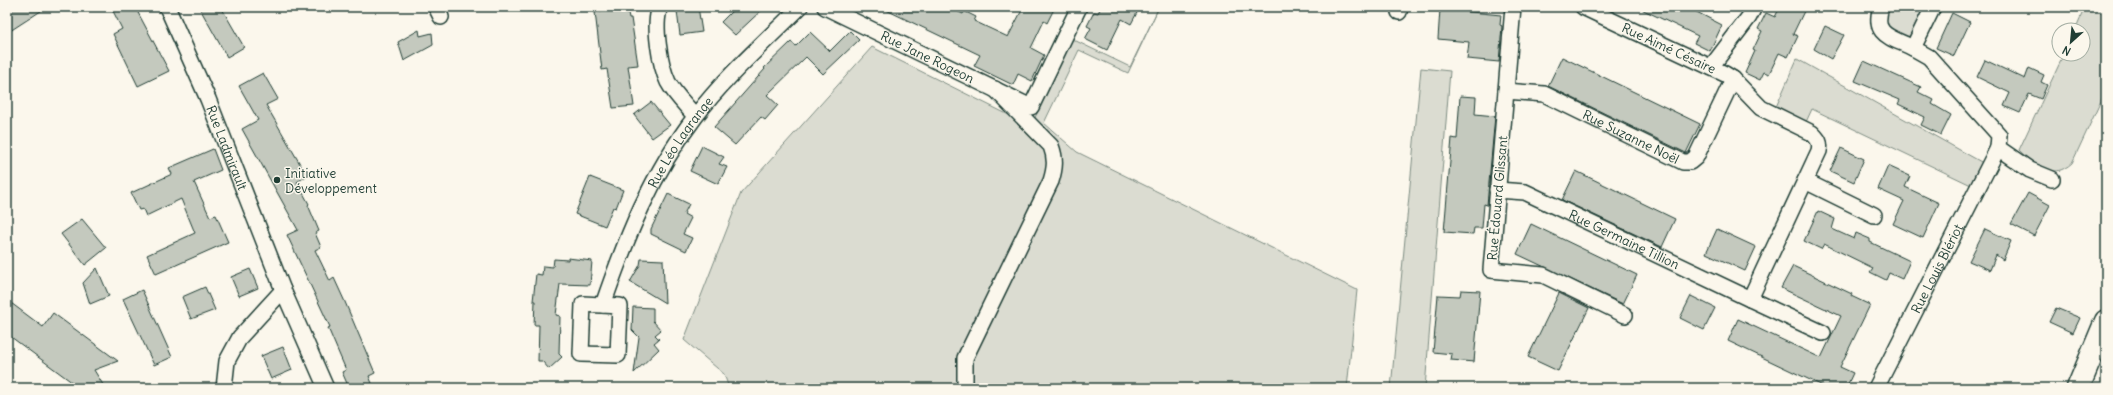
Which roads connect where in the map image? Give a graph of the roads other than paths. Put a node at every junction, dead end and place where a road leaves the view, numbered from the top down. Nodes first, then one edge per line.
1 (167, 7) edge
2 (660, 7) edge
3 (800, 7) edge
4 (825, 7) edge
5 (1079, 7) edge
6 (1513, 7) edge
7 (1583, 7) edge
8 (1754, 7) edge
9 (1881, 7) edge
10 (1933, 7) edge
11 (1913, 48) junction
12 (1711, 67) junction
13 (1732, 79) junction
14 (995, 89) junction
15 (1506, 91) junction
16 (695, 116) junction
17 (1998, 148) junction
18 (2052, 179) dead end
19 (1805, 181) junction
20 (1497, 190) junction
21 (1874, 215) dead end
22 (282, 290) junction
23 (1750, 299) junction
24 (603, 305) dead end
25 (1625, 315) dead end
26 (2106, 321) edge
27 (1823, 333) dead end
28 (224, 388) edge
29 (326, 388) edge
30 (965, 388) edge
31 (1876, 388) edge
32 (2078, 388) edge

1 - 22 street, Rue Ladmirault
2 - 16 street
3 - 16 street, Rue Léo Lagrange
4 - 14 street, Rue Jane Rogeon
5 - 14 street, Rue Jane Rogeon
6 - 15 street, Rue Édouard Glissant
7 - 12 street, Rue Aimé Césaire
8 - 12 street
9 - 11 street
10 - 11 street
11 - 17 street
12 - 13 street, Rue Aimé Césaire
13 - 15 street, Rue Suzanne Noël
13 - 19 street, Rue Aimé Césaire
14 - 30 street
15 - 20 street, Rue Édouard Glissant
16 - 24 street, Rue Léo Lagrange
17 - 18 street
17 - 31 street, Rue Louis Blériot
19 - 21 street
19 - 23 street
20 - 23 street, Rue Germaine Tillion
20 - 25 street, Rue Édouard Glissant
22 - 28 street
22 - 29 street, Rue Ladmirault
23 - 27 street, Rue Germaine Tillion
26 - 32 main road

